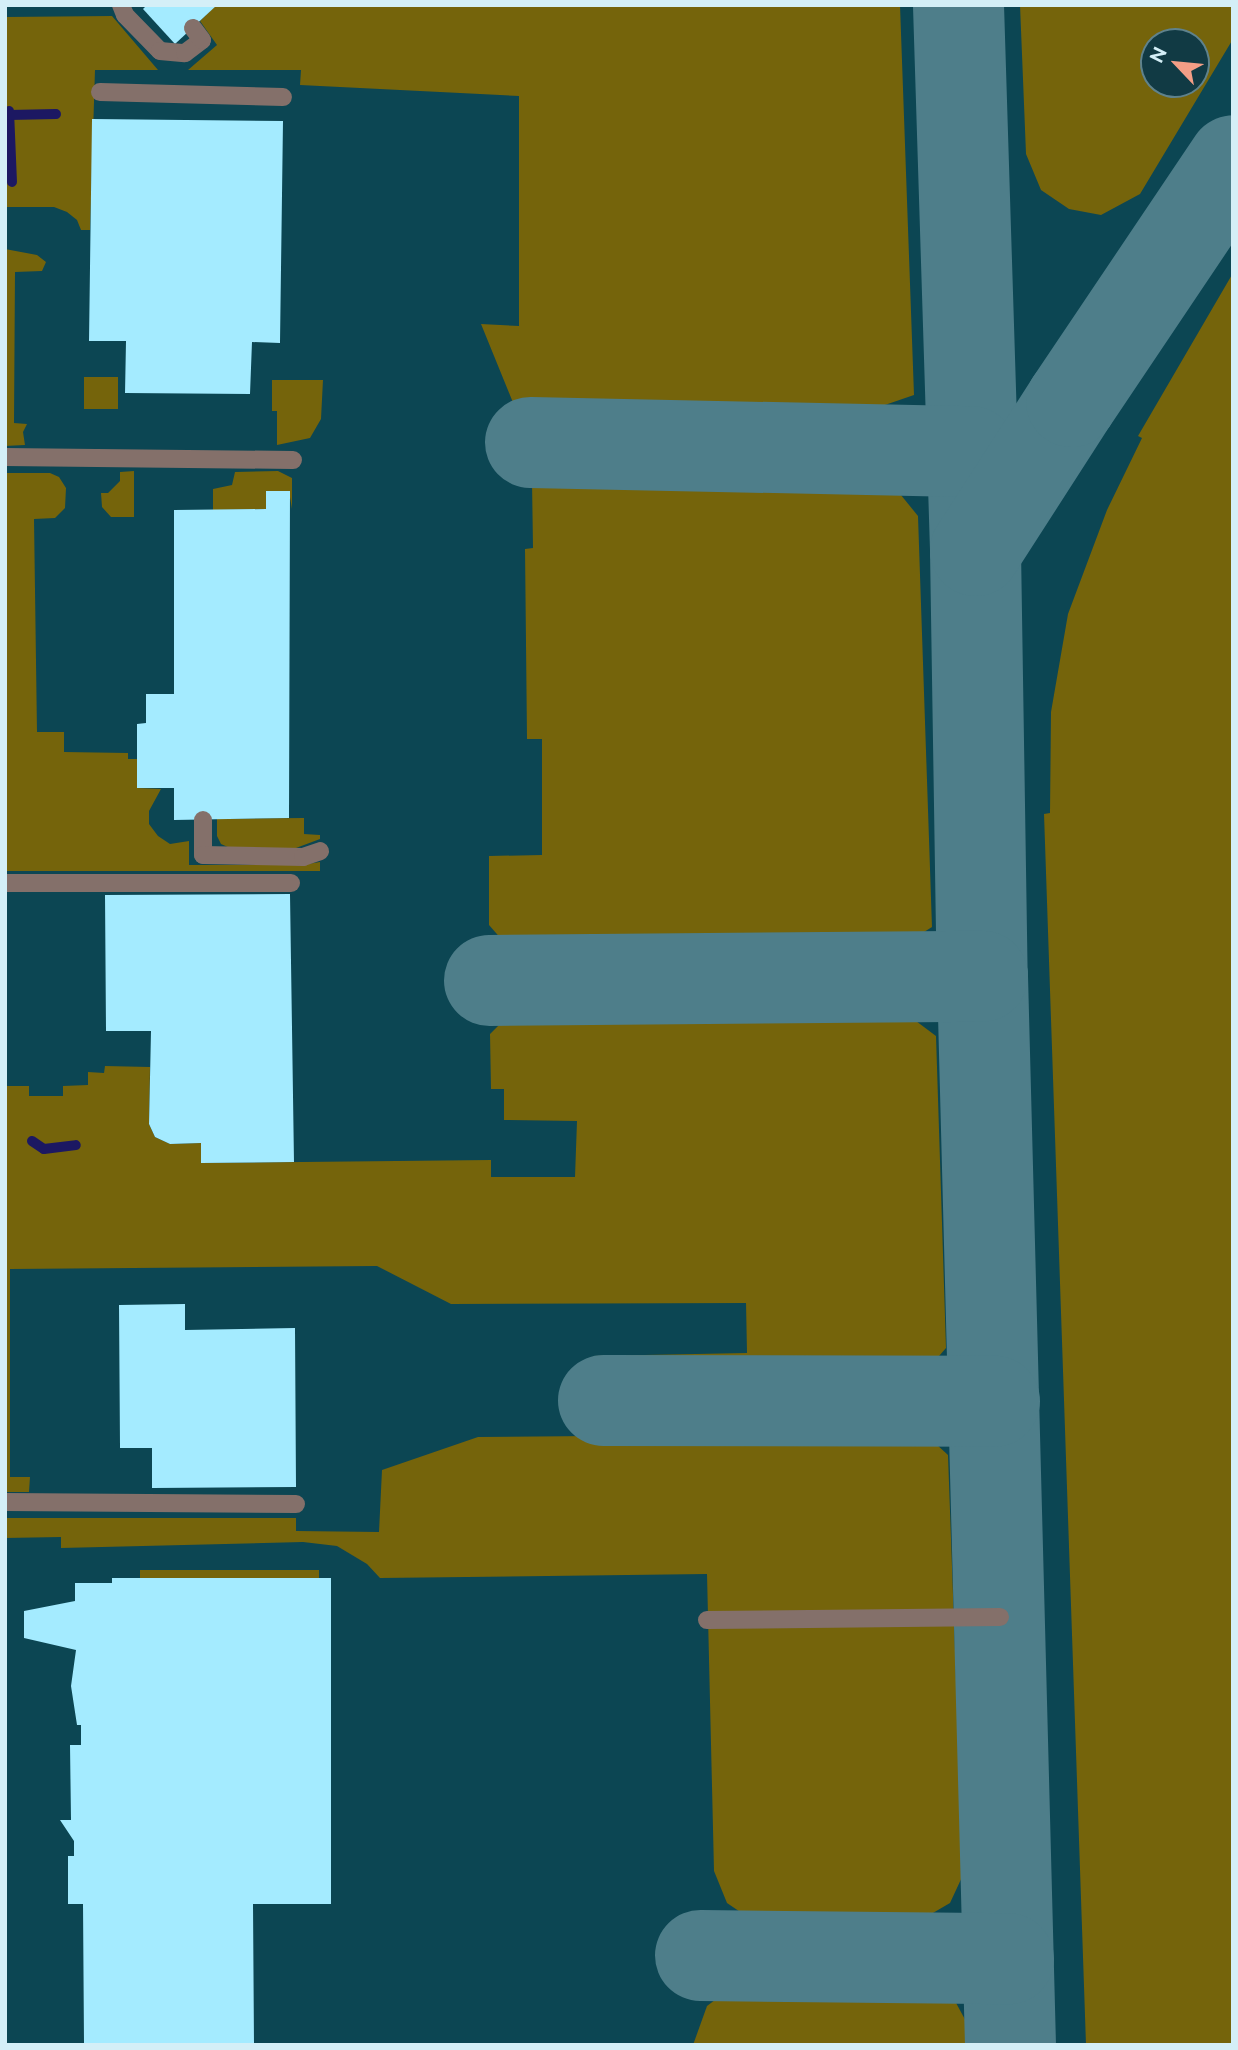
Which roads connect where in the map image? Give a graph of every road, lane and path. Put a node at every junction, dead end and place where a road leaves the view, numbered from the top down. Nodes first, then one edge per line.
1 (121, 5) edge
2 (192, 28) dead end
3 (100, 92) dead end
4 (282, 97) dead end
5 (5, 457) edge
6 (293, 460) dead end
7 (203, 820) dead end
8 (320, 851) dead end
9 (5, 883) edge
10 (291, 883) dead end
11 (5, 1502) edge
12 (296, 1504) dead end
13 (1000, 1617) dead end
14 (707, 1620) dead end

1 - 2 lane
3 - 4 lane
5 - 6 lane
7 - 8 lane
9 - 10 lane
11 - 12 lane
13 - 14 lane

